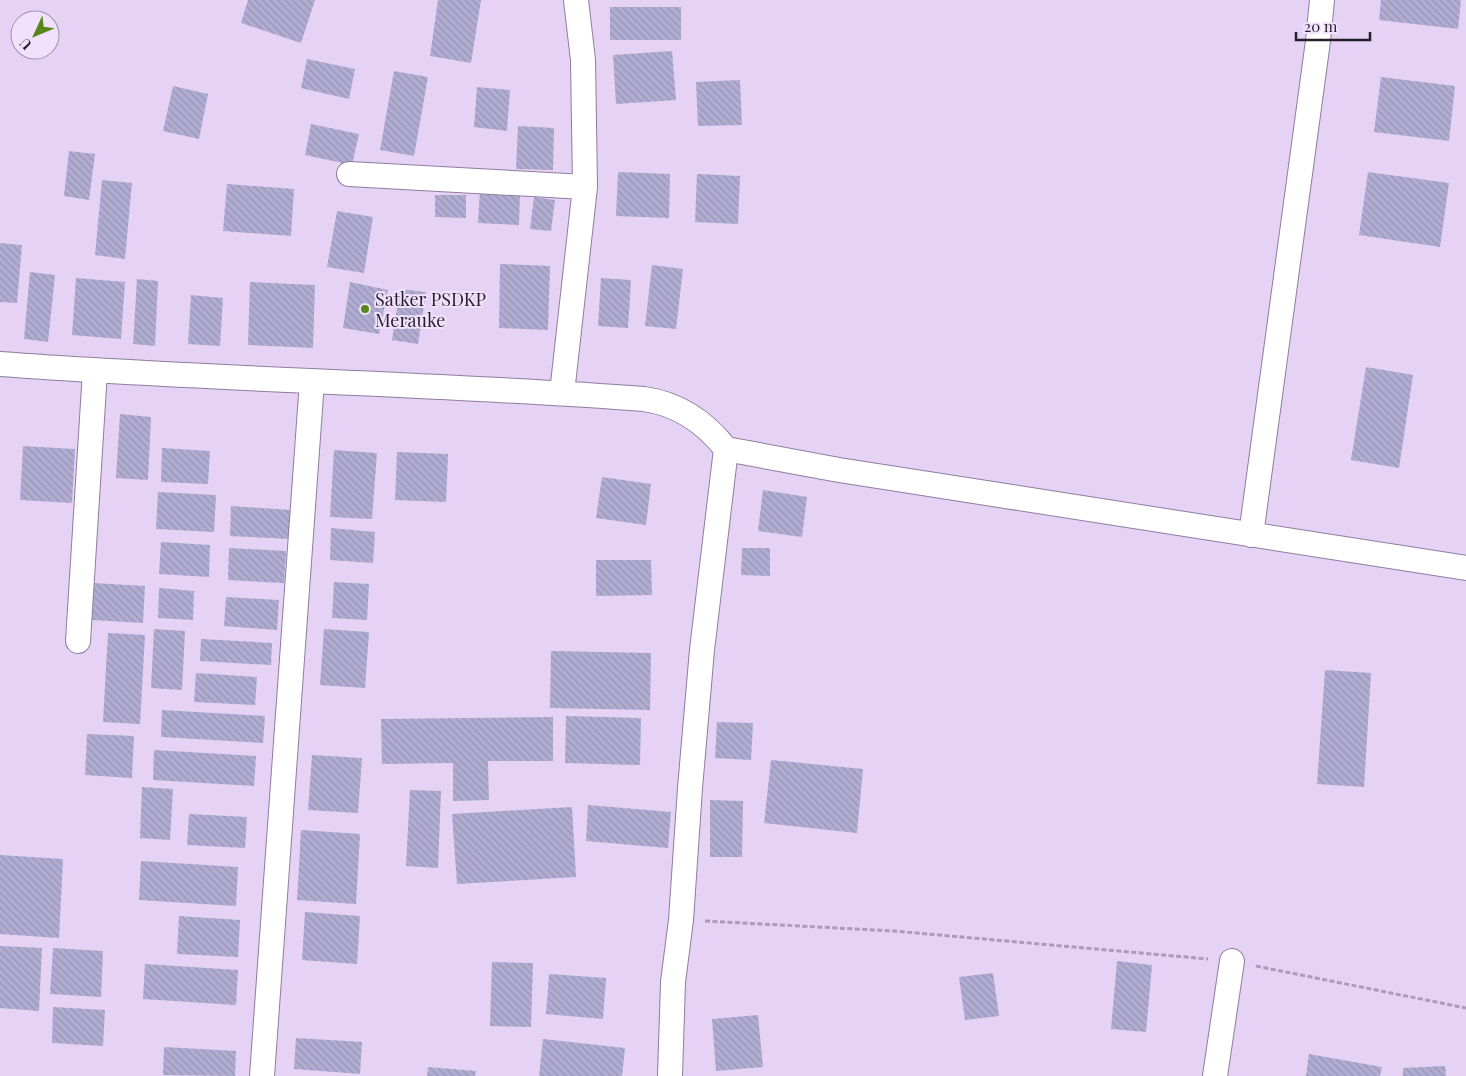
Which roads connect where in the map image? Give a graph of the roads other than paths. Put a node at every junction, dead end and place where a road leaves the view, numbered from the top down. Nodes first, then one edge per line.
1 (576, 0) edge
2 (1322, 0) edge
3 (348, 174) dead end
4 (585, 187) junction
5 (0, 364) edge
6 (95, 371) junction
7 (312, 381) junction
8 (562, 393) junction
9 (726, 449) junction
10 (1251, 535) junction
11 (1466, 568) edge
12 (78, 641) dead end
13 (1232, 961) road end
14 (262, 1076) edge
15 (670, 1076) edge
16 (1215, 1076) edge

1 - 4 street
2 - 10 street
3 - 4 street
4 - 8 street
5 - 6 street
6 - 7 street
6 - 12 street
7 - 8 street
7 - 14 street
8 - 9 street
9 - 10 street
9 - 15 street
10 - 11 street
13 - 16 street

